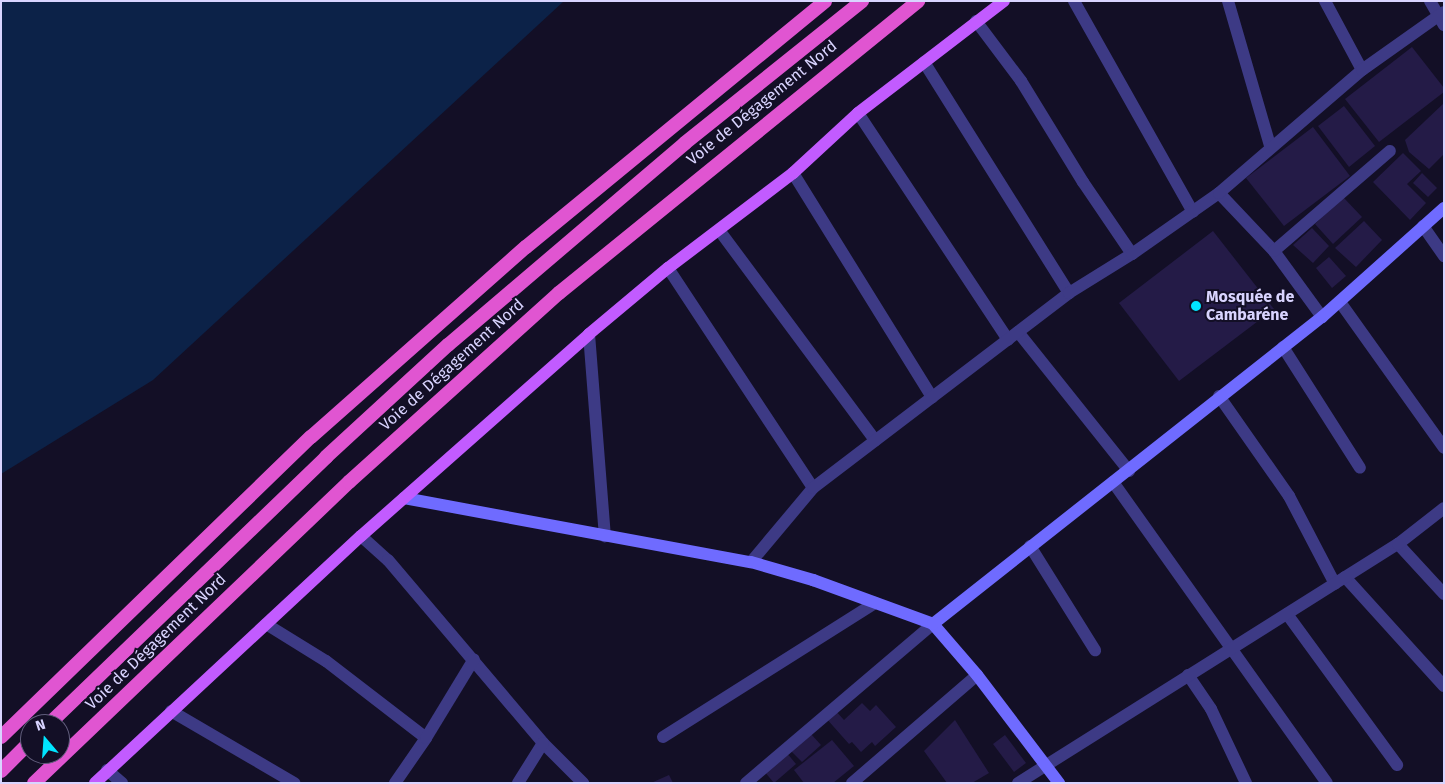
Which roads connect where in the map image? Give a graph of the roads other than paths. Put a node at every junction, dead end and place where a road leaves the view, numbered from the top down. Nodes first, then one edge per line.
1 (824, 1) edge
2 (862, 1) edge
3 (918, 1) edge
4 (1004, 1) edge
5 (1074, 1) edge
6 (1228, 1) edge
7 (1325, 1) edge
8 (1430, 1) edge
9 (1442, 18) edge
10 (976, 21) junction
11 (924, 62) junction
12 (1362, 70) junction
13 (858, 114) junction
14 (1270, 146) junction
15 (1390, 151) dead end
16 (793, 173) junction
17 (1219, 193) junction
18 (1444, 208) edge
19 (1194, 212) junction
20 (1423, 226) junction
21 (719, 230) junction
22 (1274, 251) junction
23 (1132, 254) junction
24 (1444, 256) edge
25 (668, 268) junction
26 (1069, 293) junction
27 (1340, 302) junction
28 (1322, 317) junction
29 (589, 334) junction
30 (1013, 336) junction
31 (1283, 347) junction
32 (1219, 396) junction
33 (932, 397) junction
34 (875, 440) junction
35 (1444, 448) edge
36 (1360, 468) dead end
37 (1129, 471) junction
38 (1113, 482) junction
39 (813, 488) junction
40 (404, 498) junction
41 (1444, 508) edge
42 (361, 536) junction
43 (606, 536) junction
44 (1398, 544) junction
45 (1030, 546) junction
46 (751, 562) junction
47 (1340, 580) junction
48 (1444, 594) edge
49 (876, 603) junction
50 (1287, 614) junction
51 (266, 624) junction
52 (933, 624) junction
53 (1232, 648) junction
54 (1094, 650) dead end
55 (474, 659) junction
56 (976, 675) junction
57 (1188, 675) junction
58 (1444, 686) edge
59 (171, 711) junction
60 (59, 714) edge
61 (1, 737) edge
62 (662, 737) dead end
63 (426, 738) junction
64 (544, 744) junction
65 (20, 752) edge
66 (1045, 763) junction
67 (1396, 765) dead end
68 (107, 770) junction
69 (1, 771) edge
70 (34, 783) edge
71 (95, 783) edge
72 (122, 783) edge
73 (294, 783) edge
74 (395, 783) edge
75 (518, 783) edge
76 (584, 783) edge
77 (746, 783) edge
78 (852, 783) edge
79 (1018, 783) edge
80 (1059, 783) edge
81 (1246, 783) edge
82 (1327, 783) edge

1 - 61 highway
2 - 60 highway, Voie de Dégagement Nord
3 - 70 highway, Voie de Dégagement Nord
4 - 10 main road
5 - 19 street
6 - 14 street
7 - 12 street
8 - 9 street
9 - 12 street
10 - 11 main road
10 - 23 street
11 - 13 main road
11 - 26 street
12 - 14 street
13 - 16 main road
13 - 30 street
14 - 17 street
15 - 22 street
16 - 21 main road
16 - 33 street
17 - 19 street
17 - 22 street
18 - 20 main road
19 - 23 street
20 - 24 street
20 - 27 main road
21 - 25 main road
21 - 34 street
22 - 28 street
23 - 26 street
25 - 29 main road
25 - 39 street
26 - 30 street
27 - 28 main road
27 - 35 street
28 - 31 main road
29 - 40 main road
29 - 43 street
30 - 33 street
30 - 37 street
31 - 32 main road
31 - 36 street
32 - 37 main road
32 - 47 street
33 - 34 street
34 - 39 street
37 - 38 main road
38 - 45 main road
38 - 53 street
39 - 46 street
40 - 42 main road
40 - 43 main road
41 - 44 street
42 - 51 main road
42 - 55 street
43 - 46 main road
44 - 47 street
44 - 48 street
45 - 52 main road
45 - 54 street
46 - 49 main road
47 - 50 street
47 - 58 street
49 - 52 main road
49 - 62 street
50 - 53 street
50 - 67 street
51 - 59 main road
51 - 63 street
52 - 56 main road
52 - 77 street
53 - 57 street
53 - 82 street
55 - 63 street
55 - 64 street
56 - 66 main road
56 - 78 street
57 - 66 street
57 - 81 street
59 - 68 main road
59 - 73 street
63 - 74 street
64 - 75 street
64 - 76 street
65 - 69 highway
66 - 79 street
66 - 80 main road
68 - 71 main road
68 - 72 street

